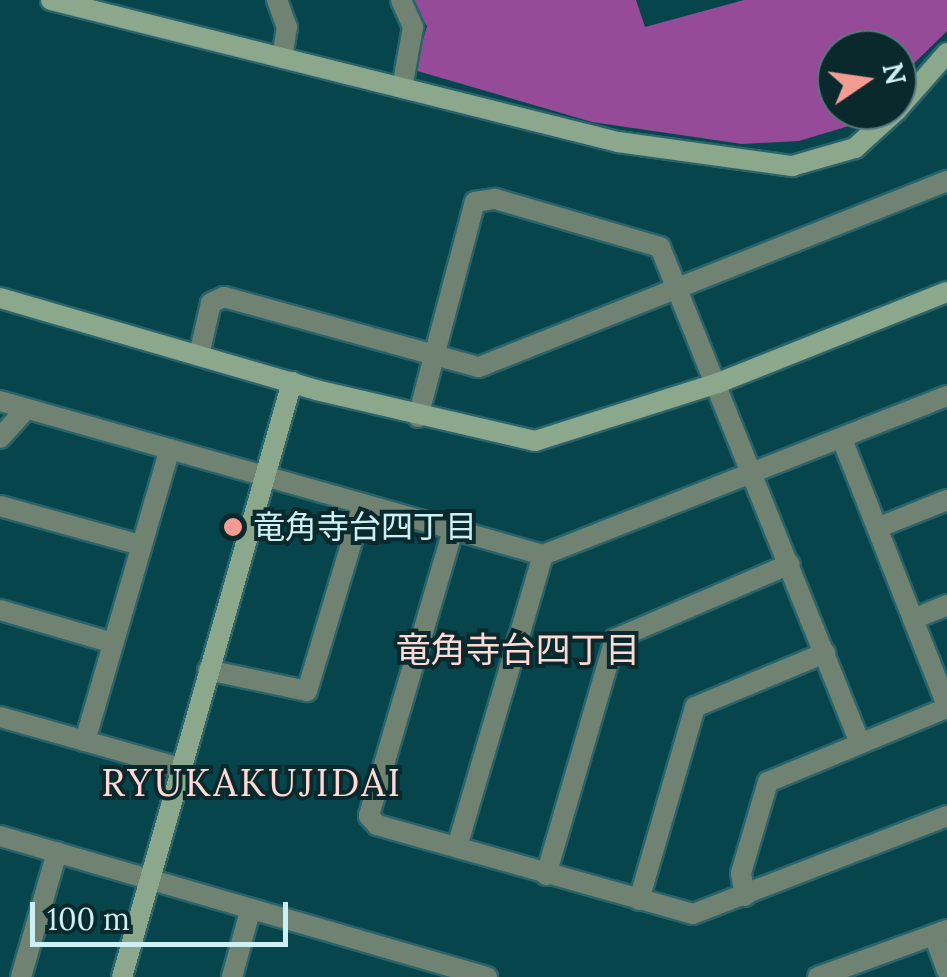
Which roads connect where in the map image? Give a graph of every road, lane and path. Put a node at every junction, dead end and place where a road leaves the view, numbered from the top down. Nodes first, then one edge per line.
1 (51, 0) edge
2 (277, 0) edge
3 (401, 0) edge
4 (947, 52) edge
5 (282, 58) junction
6 (917, 87) edge
7 (402, 88) junction
8 (875, 130) edge
9 (947, 181) edge
10 (680, 285) junction
11 (947, 292) edge
12 (0, 298) edge
13 (198, 355) junction
14 (434, 357) junction
15 (292, 382) junction
16 (718, 383) junction
17 (947, 396) edge
18 (0, 401) edge
19 (26, 409) junction
20 (418, 417) junction
21 (0, 438) edge
22 (842, 439) junction
23 (170, 449) junction
24 (755, 474) junction
25 (265, 476) junction
26 (947, 500) edge
27 (364, 504) junction
28 (0, 506) edge
29 (877, 528) junction
30 (452, 530) junction
31 (141, 546) junction
32 (543, 555) junction
33 (790, 564) junction
34 (947, 605) edge
35 (0, 610) edge
36 (914, 619) junction
37 (113, 643) junction
38 (825, 653) junction
39 (208, 670) junction
40 (947, 707) edge
41 (0, 717) edge
42 (85, 741) junction
43 (860, 743) junction
44 (180, 768) junction
45 (947, 816) edge
46 (0, 836) edge
47 (457, 848) junction
48 (57, 852) junction
49 (546, 874) junction
50 (150, 882) junction
51 (745, 896) junction
52 (639, 900) junction
53 (250, 910) junction
54 (940, 933) edge
55 (947, 971) edge
56 (21, 977) edge
57 (122, 977) edge
58 (232, 977) edge
59 (487, 977) edge
60 (818, 977) edge

1 - 5 street
2 - 5 street
3 - 7 street
4 - 6 street
5 - 7 street
7 - 8 street
9 - 10 street
10 - 14 street
10 - 14 street
10 - 16 street
11 - 16 street
12 - 13 street
13 - 14 street
13 - 15 street
14 - 20 street
15 - 20 street
15 - 25 street
16 - 20 street
16 - 24 street
17 - 22 street
18 - 19 street
19 - 21 street
19 - 23 street
22 - 24 street
22 - 29 street
23 - 25 street
23 - 31 street
24 - 32 street
24 - 33 street
25 - 27 street
25 - 39 street
26 - 29 street
27 - 30 street
27 - 39 street
28 - 31 street
29 - 36 street
30 - 32 street
30 - 47 street
31 - 37 street
32 - 47 street
33 - 38 street
33 - 49 street
34 - 36 street
35 - 37 street
36 - 40 street
37 - 42 street
38 - 43 street
38 - 52 street
39 - 44 street
40 - 43 street
41 - 42 street
42 - 44 street
43 - 51 street
44 - 50 street
45 - 51 street
46 - 48 street
47 - 49 street
48 - 50 street
48 - 56 street
49 - 52 street
50 - 53 street
50 - 57 street
51 - 52 street
53 - 58 street
53 - 59 street
54 - 55 street
54 - 60 street

